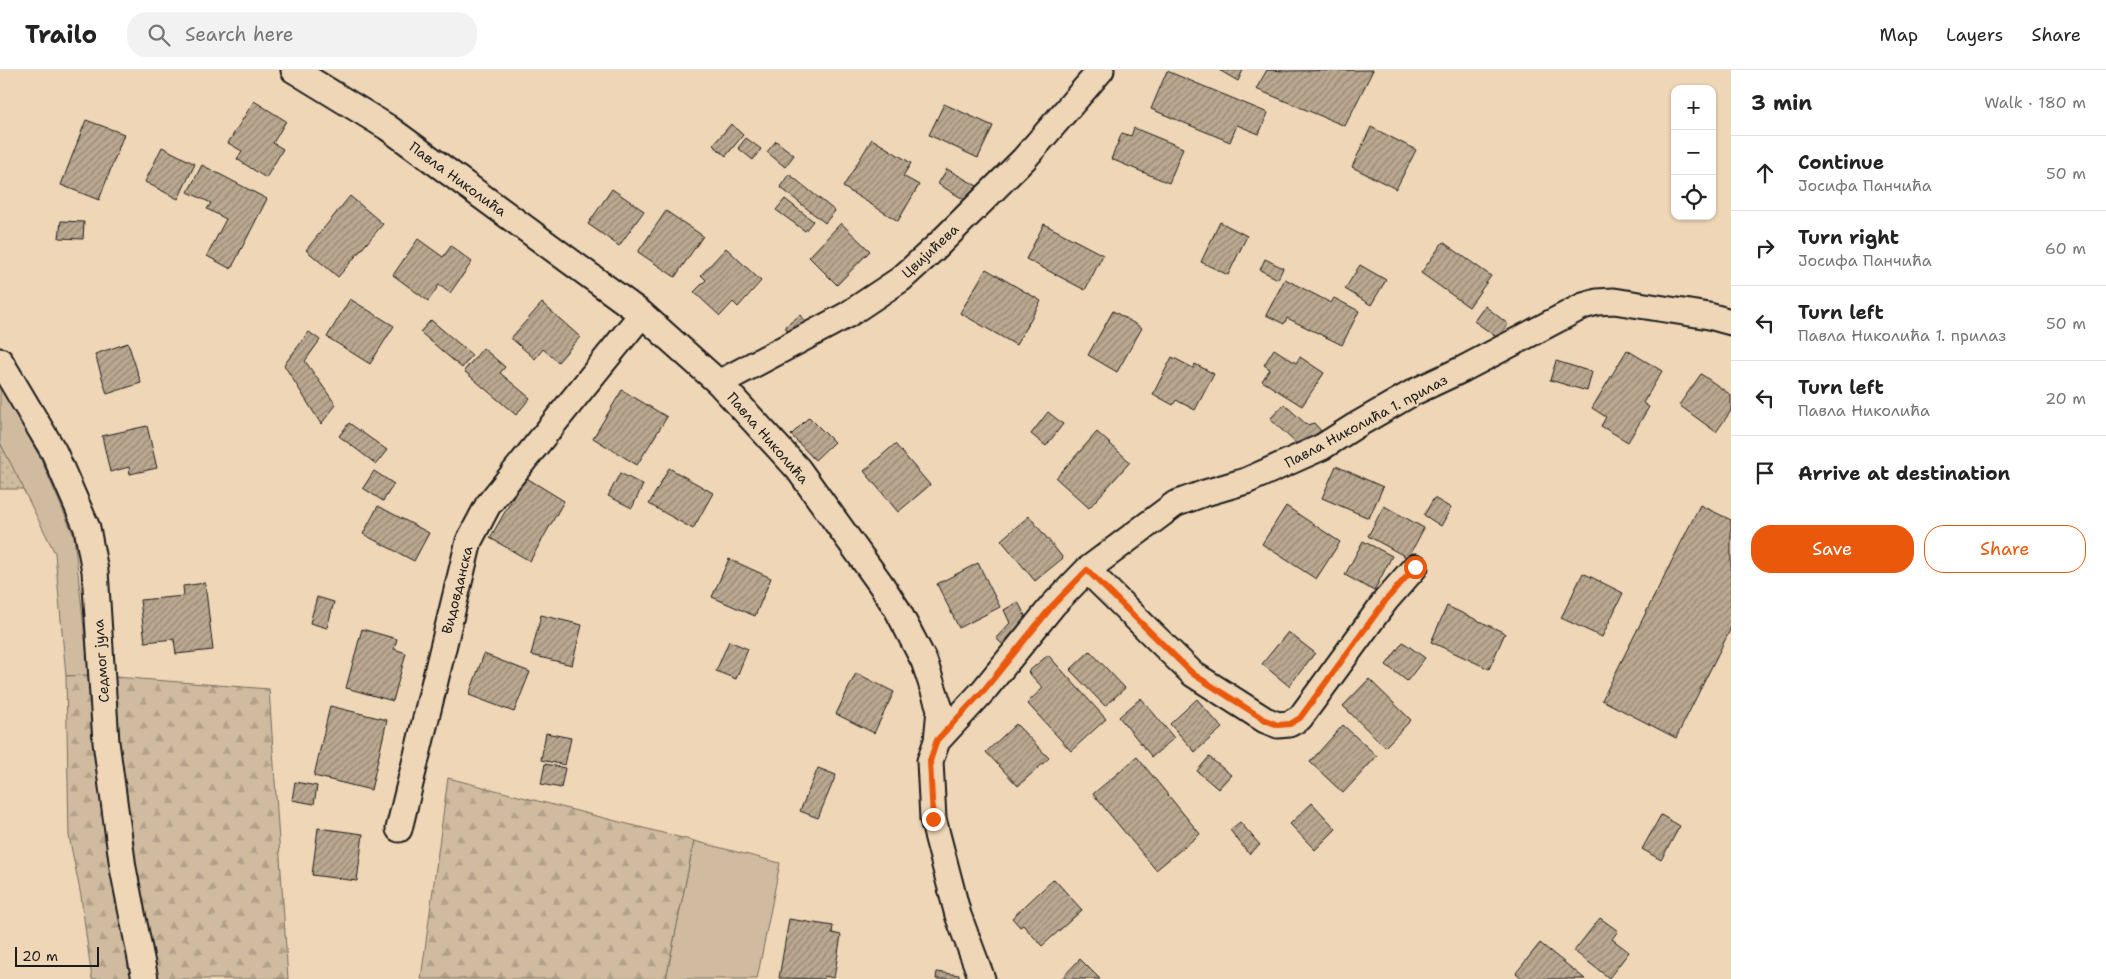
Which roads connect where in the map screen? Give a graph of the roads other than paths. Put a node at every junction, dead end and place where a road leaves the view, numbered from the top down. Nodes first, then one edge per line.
1 (294, 70) edge
2 (1102, 70) edge
3 (642, 314) junction
4 (1731, 322) edge
5 (0, 362) edge
6 (720, 382) junction
7 (1415, 567) dead end
8 (1087, 570) junction
9 (937, 740) junction
10 (399, 830) dead end
11 (145, 979) edge
12 (982, 979) edge

1 - 3 street, Павла Николића
2 - 6 street, Цвијићева
3 - 6 street, Павла Николића
3 - 10 street, Видовданска
4 - 8 street, Павла Николића 1. прилаз
5 - 11 street, Седмог јула
6 - 9 street, Павла Николића
7 - 8 street
8 - 9 street, Павла Николића 1. прилаз
9 - 12 street, Павла Николића

